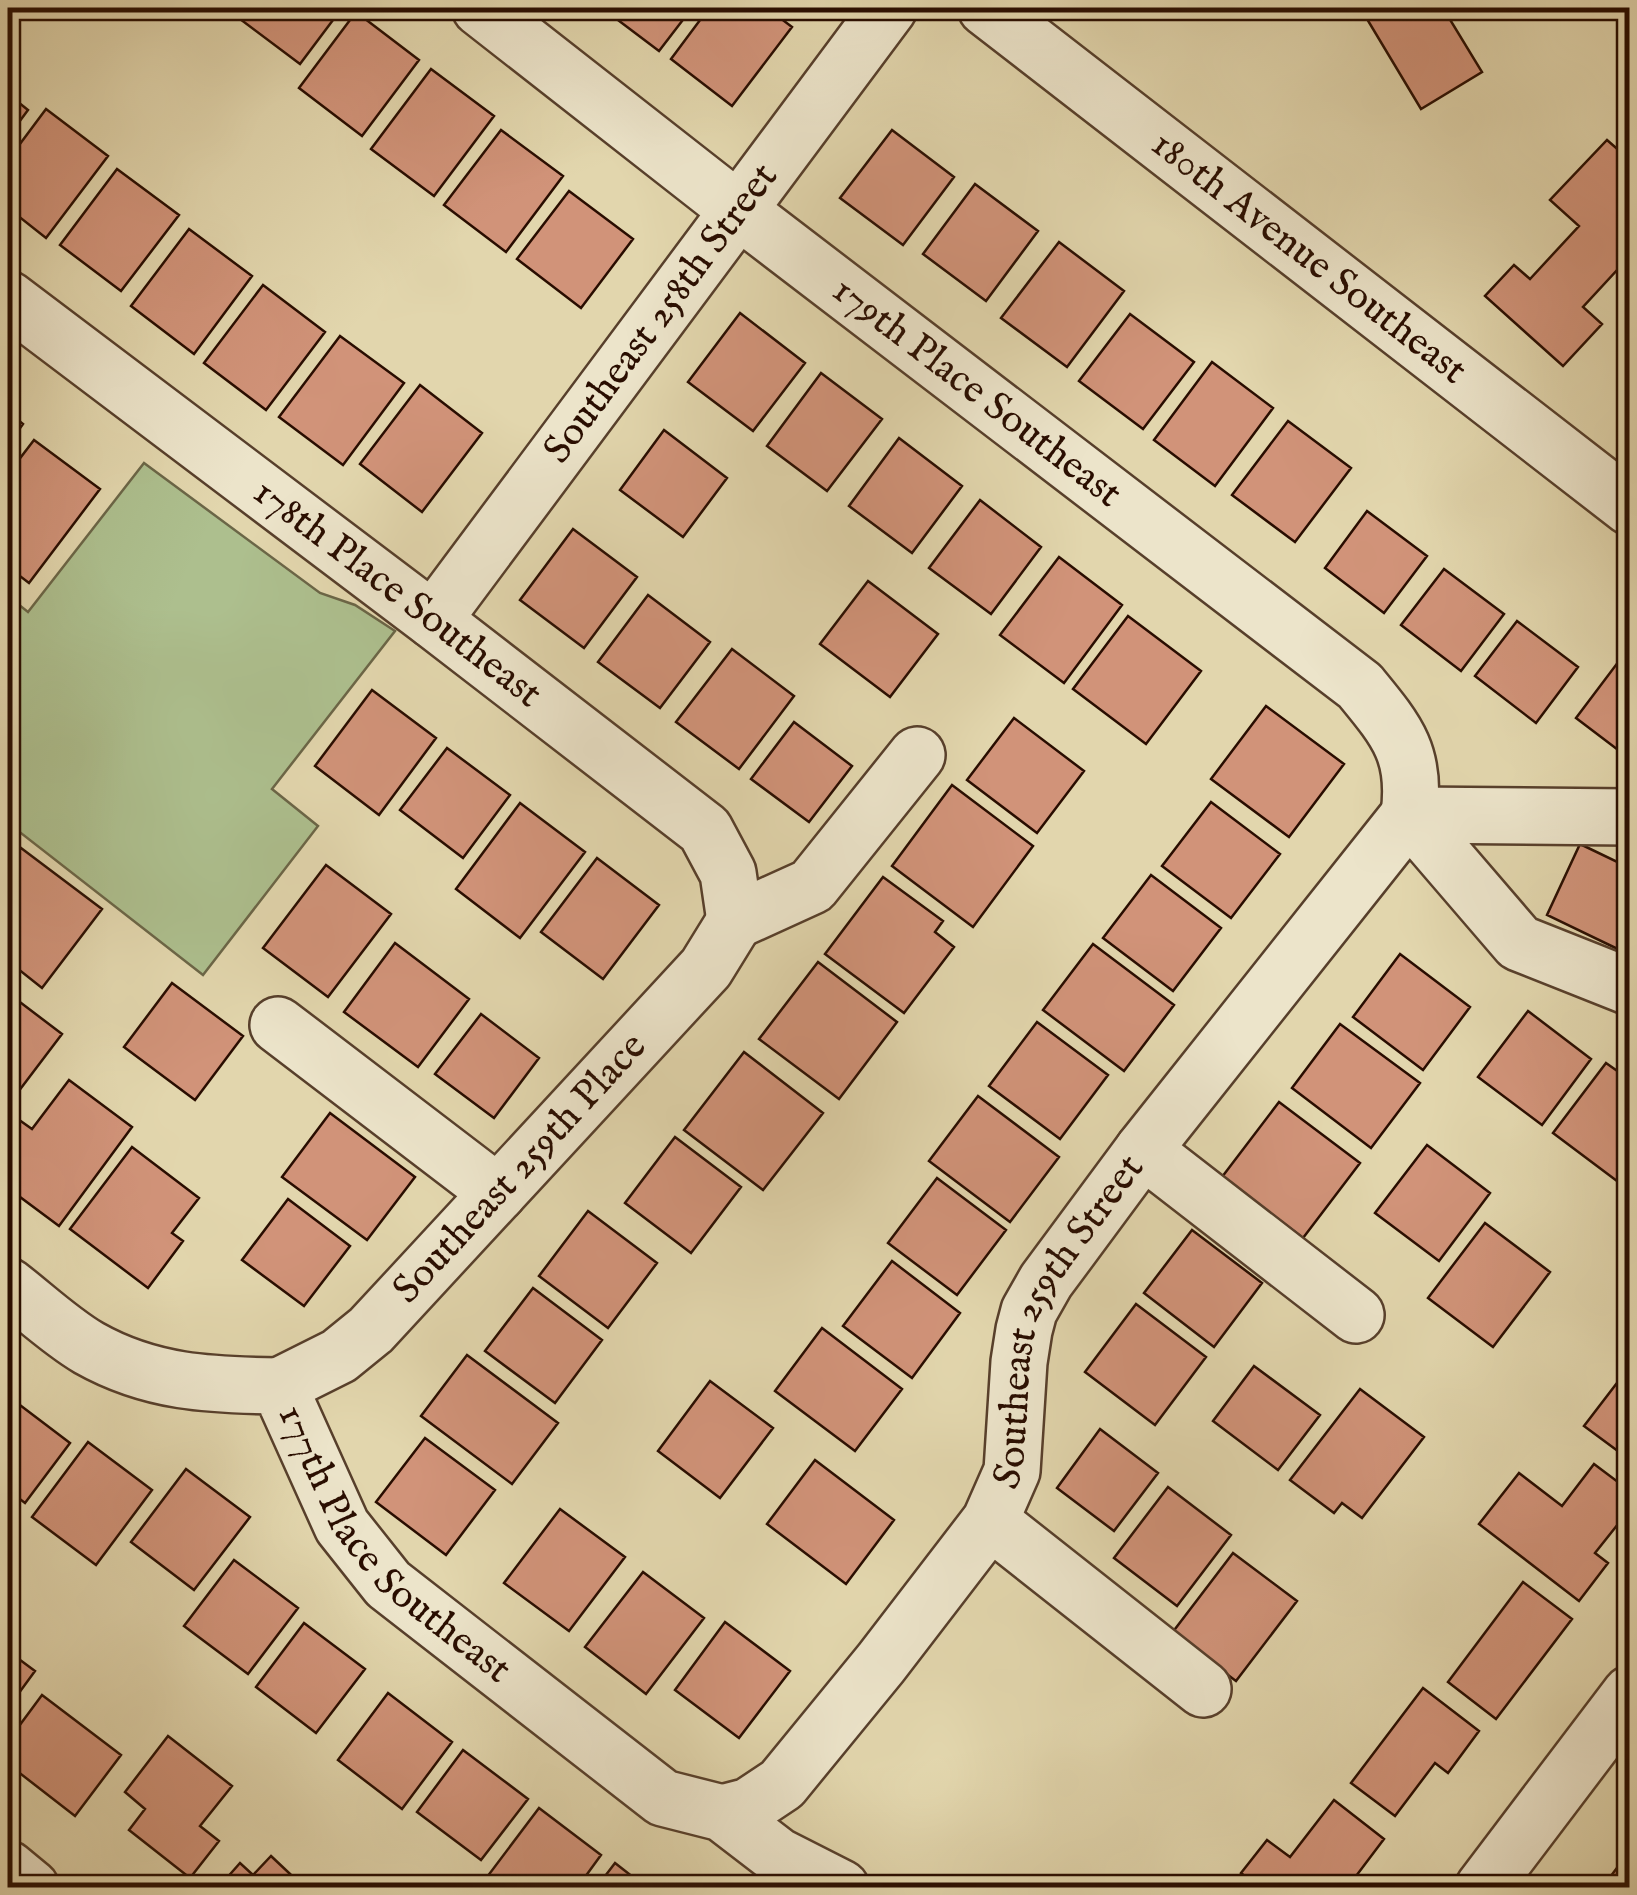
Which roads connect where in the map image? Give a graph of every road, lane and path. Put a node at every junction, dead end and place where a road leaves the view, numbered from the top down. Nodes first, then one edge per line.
1 (480, 8) edge
2 (889, 8) edge
3 (986, 8) edge
4 (738, 210) junction
5 (8, 299) edge
6 (1630, 507) edge
7 (433, 620) junction
8 (918, 755) dead end
9 (1409, 815) junction
10 (1630, 817) edge
11 (735, 922) junction
12 (1630, 987) edge
13 (278, 1025) dead end
14 (1143, 1150) junction
15 (498, 1193) junction
16 (8, 1286) edge
17 (1356, 1315) dead end
18 (279, 1386) junction
19 (990, 1521) junction
20 (1202, 1689) dead end
21 (1630, 1694) edge
22 (722, 1813) junction
23 (8, 1869) edge
24 (32, 1888) edge
25 (842, 1888) edge
26 (1483, 1888) edge

1 - 4 street, 179th Place Southeast
2 - 4 street, Southeast 258th Street
3 - 6 street, 180th Avenue Southeast
4 - 7 street, Southeast 258th Street
4 - 9 street, 179th Place Southeast
5 - 7 street, 178th Place Southeast
7 - 11 street, 178th Place Southeast
8 - 11 street
9 - 10 street
9 - 12 street
9 - 14 street, Southeast 259th Street
11 - 15 street, Southeast 259th Place
13 - 15 street
14 - 17 street
14 - 19 street, Southeast 259th Street
15 - 18 street, Southeast 259th Place
16 - 18 street, 177th Place Southeast
18 - 22 street, 177th Place Southeast
19 - 20 street
19 - 22 street, Southeast 259th Street
21 - 26 street
22 - 25 street
23 - 24 street

